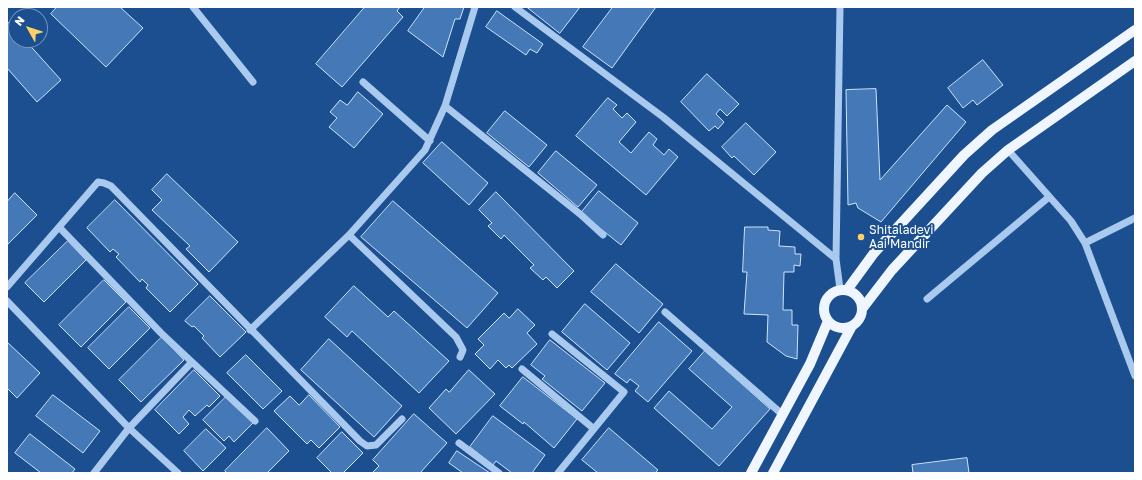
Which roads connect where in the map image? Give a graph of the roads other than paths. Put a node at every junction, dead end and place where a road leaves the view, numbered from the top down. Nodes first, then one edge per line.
1 (193, 7) edge
2 (475, 7) edge
3 (515, 7) edge
4 (840, 7) edge
5 (1135, 30) edge
6 (1135, 61) edge
7 (253, 82) dead end
8 (363, 82) dead end
9 (445, 106) junction
10 (430, 140) junction
11 (1008, 150) junction
12 (1049, 197) junction
13 (1135, 218) edge
14 (59, 227) junction
15 (349, 235) junction
16 (603, 235) dead end
17 (1085, 243) junction
18 (836, 259) junction
19 (7, 287) edge
20 (844, 290) junction
21 (927, 300) dead end
22 (7, 301) edge
23 (862, 309) junction
24 (665, 312) dead end
25 (828, 321) junction
26 (852, 326) junction
27 (250, 330) junction
28 (552, 334) dead end
29 (460, 357) dead end
30 (192, 362) junction
31 (522, 369) dead end
32 (1135, 376) edge
33 (783, 415) junction
34 (402, 419) dead end
35 (255, 421) dead end
36 (130, 428) junction
37 (594, 428) junction
38 (459, 443) dead end
39 (94, 473) edge
40 (178, 473) edge
41 (499, 473) edge
42 (558, 473) edge
43 (751, 473) edge
44 (773, 473) edge

1 - 7 street
2 - 9 street
3 - 18 street
4 - 18 street
5 - 20 main road
6 - 11 main road
8 - 10 street
9 - 10 street
9 - 16 street
10 - 15 street
11 - 12 street
11 - 23 main road
12 - 17 street
12 - 21 street
13 - 17 street
14 - 19 street
14 - 27 street
14 - 30 street
15 - 27 street
15 - 29 street
17 - 32 street
18 - 20 street
20 - 23 main road
20 - 25 main road
22 - 36 street
23 - 26 main road
24 - 33 street
25 - 26 main road
25 - 33 main road
26 - 44 main road
27 - 34 street
28 - 37 street
30 - 35 street
30 - 36 street
31 - 37 street
33 - 43 main road
36 - 39 street
36 - 40 street
37 - 42 street
38 - 41 street

